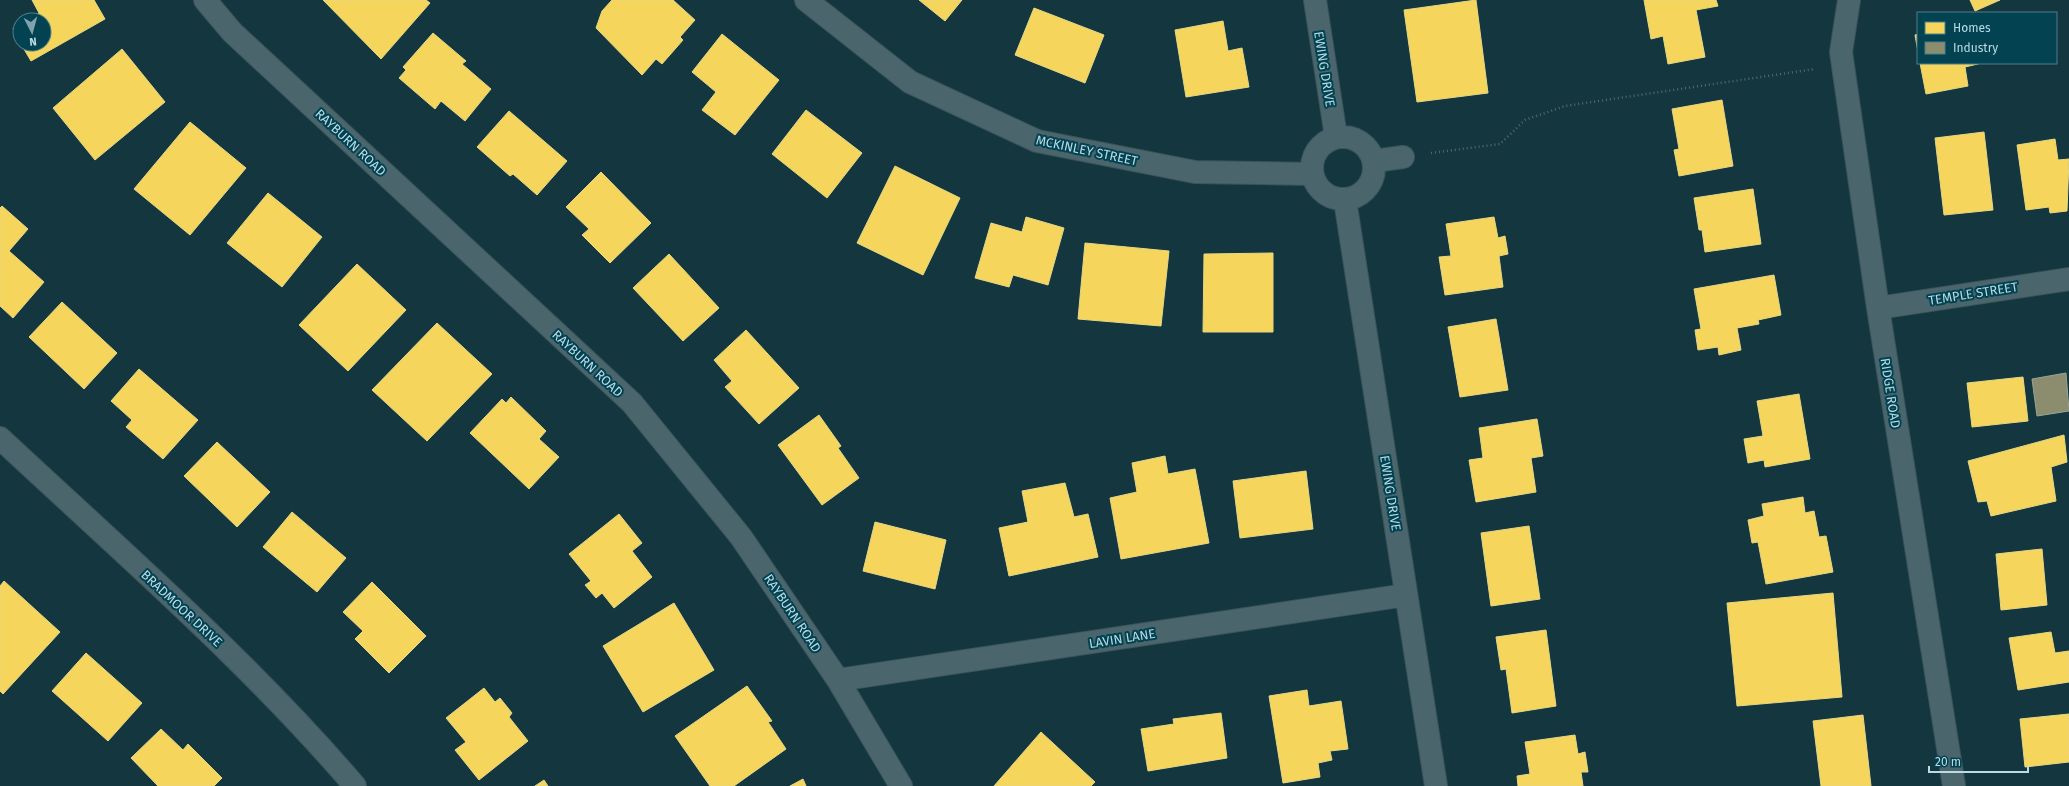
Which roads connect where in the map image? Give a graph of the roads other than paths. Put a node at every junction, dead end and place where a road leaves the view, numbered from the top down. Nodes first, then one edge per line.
1 (205, 0) edge
2 (806, 0) edge
3 (1315, 0) edge
4 (1849, 0) edge
5 (1336, 137) junction
6 (1403, 157) road end
7 (1374, 161) junction
8 (1312, 174) junction
9 (1345, 200) junction
10 (2069, 279) edge
11 (1878, 308) junction
12 (0, 438) edge
13 (1406, 595) junction
14 (838, 680) junction
15 (355, 786) edge
16 (901, 786) edge
17 (1436, 786) edge
18 (1954, 786) edge

1 - 14 street, RAYBURN ROAD
2 - 8 street, MCKINLEY STREET
3 - 5 street, EWING DRIVE
4 - 11 street, RIDGE ROAD
5 - 7 street
5 - 8 street
6 - 7 street
7 - 9 street
8 - 9 street
9 - 13 street, EWING DRIVE
10 - 11 street, TEMPLE STREET
11 - 18 street, RIDGE ROAD
12 - 15 street, BRADMOOR DRIVE
13 - 14 street, LAVIN LANE
13 - 17 street, EWING DRIVE
14 - 16 street, RAYBURN ROAD

